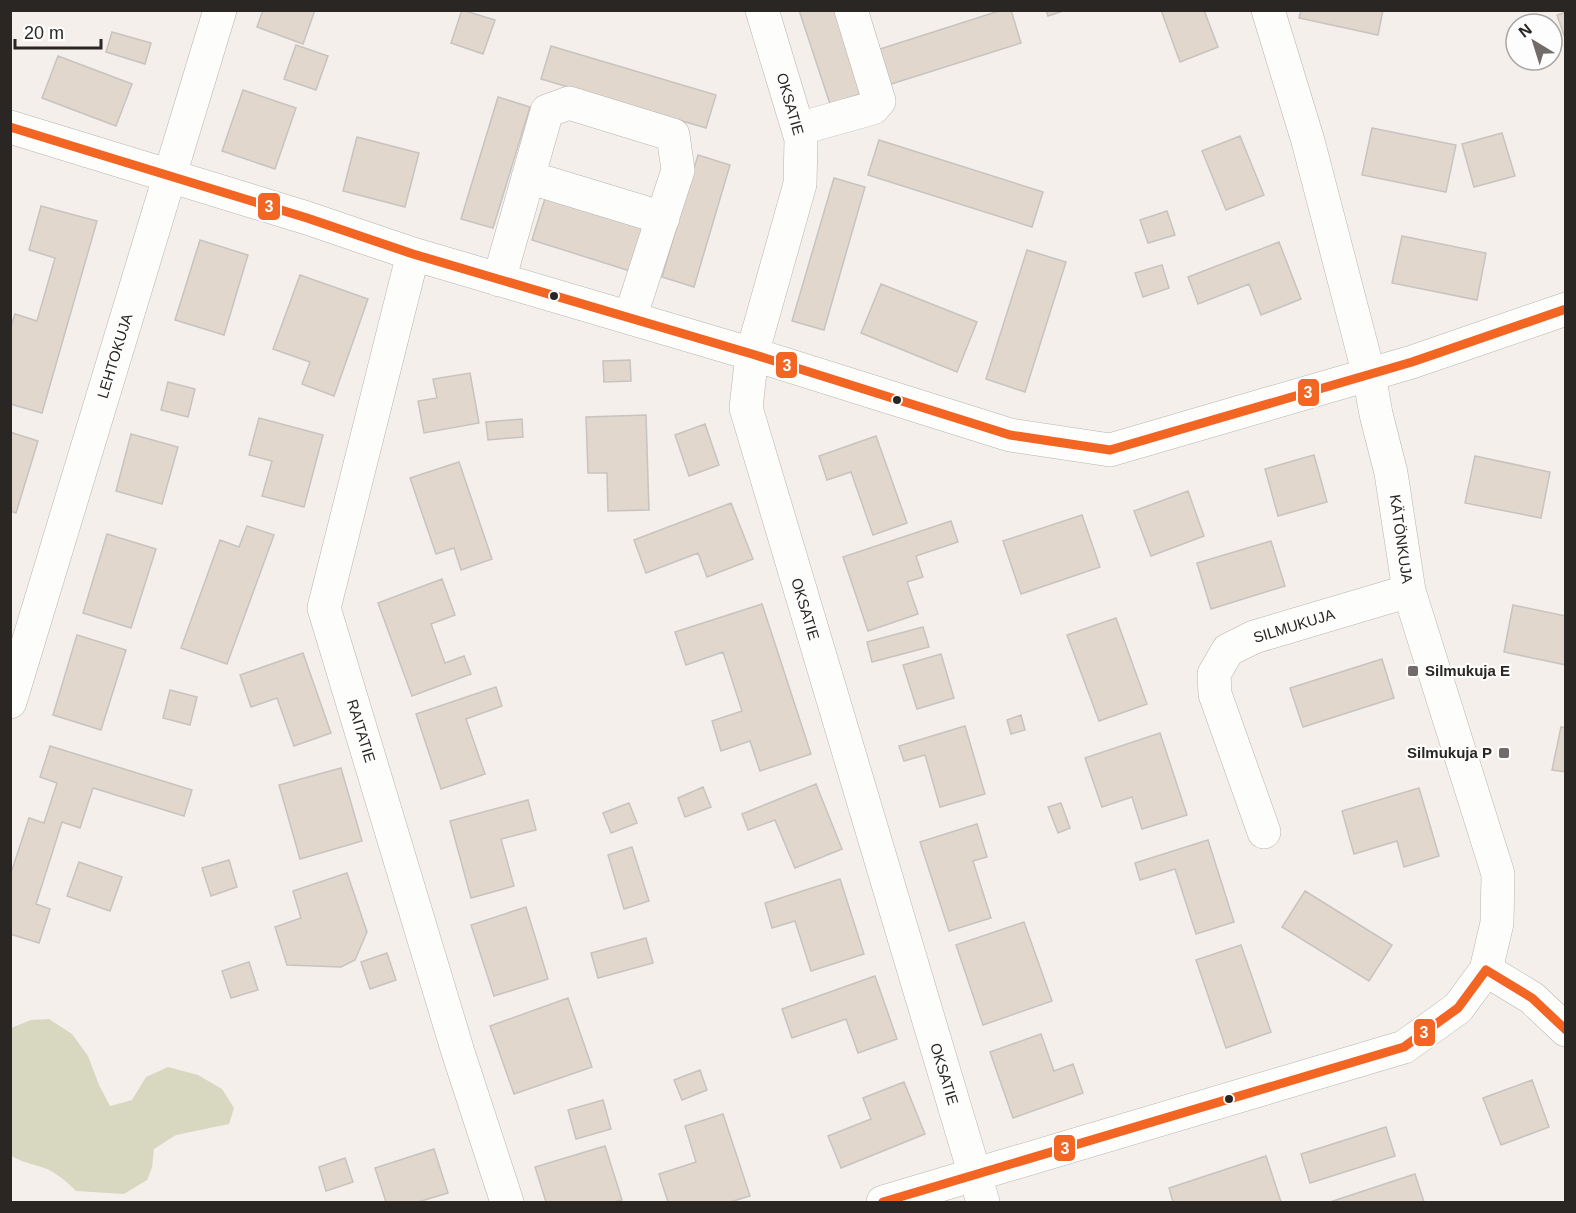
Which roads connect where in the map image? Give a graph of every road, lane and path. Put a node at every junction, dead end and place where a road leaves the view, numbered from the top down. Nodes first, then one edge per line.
1 (219, 10) edge
2 (762, 10) edge
3 (851, 10) edge
4 (1268, 10) edge
5 (10, 127) edge
6 (798, 129) junction
7 (169, 175) junction
8 (528, 177) junction
9 (663, 218) junction
10 (412, 254) junction
11 (499, 280) junction
12 (1566, 309) edge
13 (630, 318) junction
14 (752, 354) junction
15 (1369, 375) junction
16 (1409, 591) junction
17 (10, 702) edge
18 (1264, 832) dead end
19 (1486, 970) junction
20 (1566, 1030) edge
21 (979, 1189) edge
22 (507, 1203) edge
23 (883, 1203) edge

1 - 7 street, LEHTOKUJA
2 - 6 street, OKSATIE
3 - 6 street
4 - 15 street, KÄTÖNKUJA
5 - 7 street
6 - 14 street, OKSATIE
7 - 10 street
7 - 17 street, LEHTOKUJA
8 - 9 street
8 - 9 street
8 - 11 street
9 - 13 street
10 - 11 street
10 - 22 street, RAITATIE
11 - 13 street
12 - 15 street
13 - 14 street
14 - 15 street
14 - 21 street, OKSATIE
15 - 16 street, KÄTÖNKUJA
16 - 18 street, SILMUKUJA
16 - 19 street, KÄTÖNKUJA
19 - 20 street
19 - 21 street
21 - 23 street

